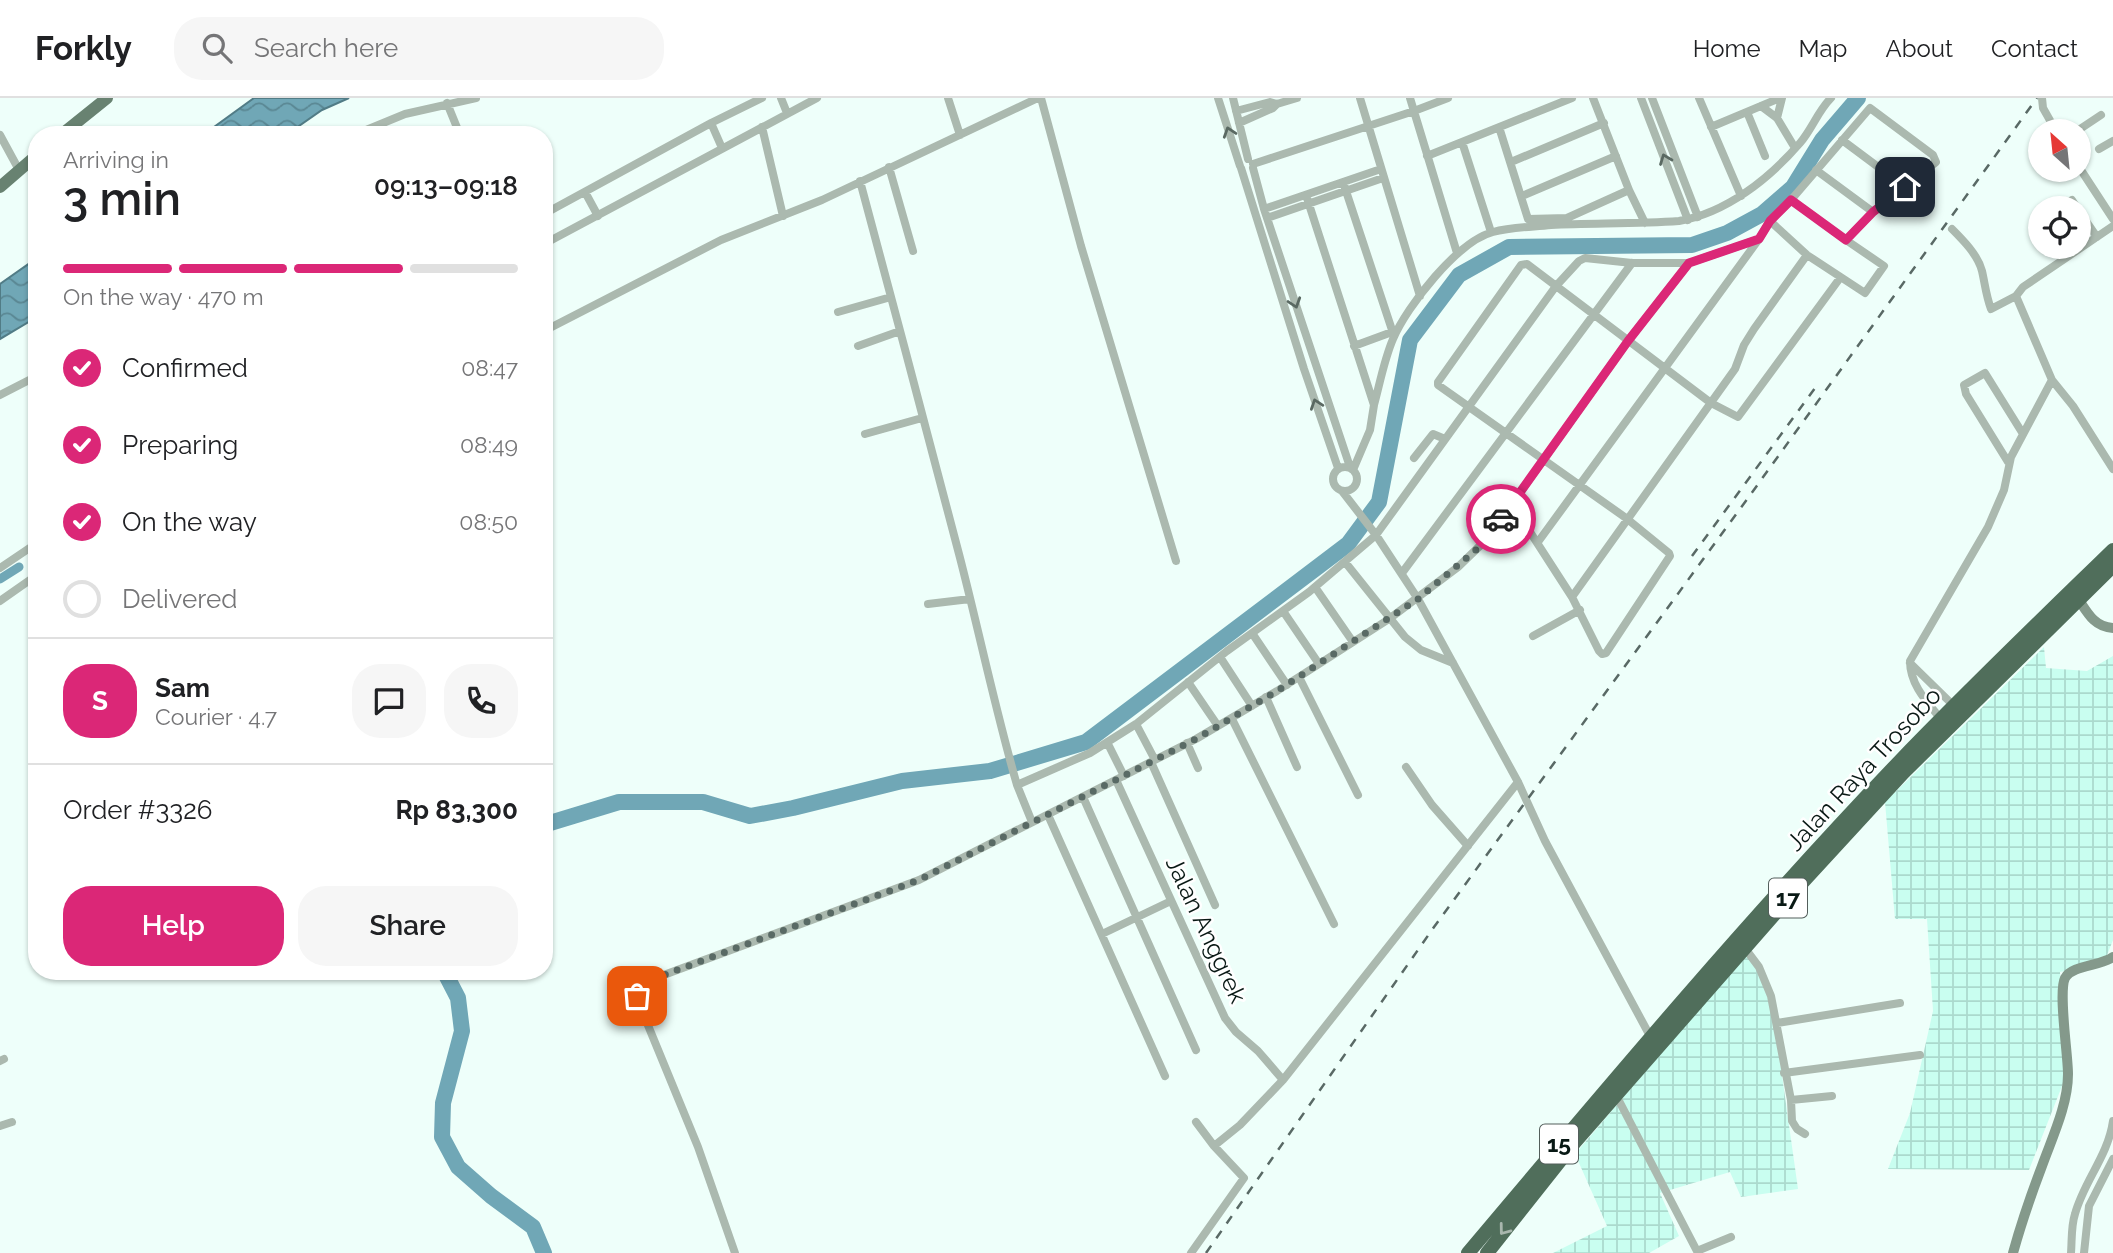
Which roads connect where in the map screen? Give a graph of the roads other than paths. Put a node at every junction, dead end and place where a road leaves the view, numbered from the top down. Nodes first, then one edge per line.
1 (107, 98) edge
2 (476, 98) edge
3 (762, 98) edge
4 (781, 98) edge
5 (817, 98) edge
6 (948, 98) edge
7 (1039, 98) edge
8 (1218, 98) edge
9 (1233, 98) edge
10 (1297, 98) edge
11 (1360, 98) edge
12 (1410, 98) edge
13 (1448, 98) edge
14 (1573, 98) edge
15 (1593, 98) edge
16 (1641, 98) edge
17 (1653, 98) edge
18 (1699, 98) edge
19 (1781, 98) edge
20 (1831, 98) edge
21 (2042, 98) edge
22 (1279, 102) edge
23 (447, 103) junction
24 (1761, 106) junction
25 (786, 111) junction
26 (1236, 111) junction
27 (1414, 111) junction
28 (1747, 112) junction
29 (2101, 115) dead end
30 (1777, 118) junction
31 (2049, 119) edge
32 (2091, 122) edge
33 (1239, 123) junction
34 (1604, 123) junction
35 (712, 125) junction
36 (72, 126) edge
37 (376, 126) edge
38 (456, 126) edge
39 (1369, 126) junction
40 (762, 127) junction
41 (1499, 127) junction
42 (1710, 127) junction
43 (0, 135) edge
44 (960, 135) junction
45 (1842, 140) junction
46 (1462, 142) junction
47 (2112, 143) edge
48 (721, 146) junction
49 (1795, 148) junction
50 (2099, 149) dead end
51 (1427, 156) junction
52 (1616, 156) junction
53 (1765, 156) dead end
54 (28, 162) edge
55 (1511, 162) junction
56 (1251, 163) junction
57 (889, 167) junction
58 (1241, 167) junction
59 (19, 170) junction
60 (1816, 170) junction
61 (1382, 174) junction
62 (860, 181) junction
63 (2089, 182) edge
64 (0, 187) edge
65 (1344, 187) junction
66 (1905, 187) junction
67 (1629, 190) junction
68 (586, 193) junction
69 (1522, 196) junction
70 (1741, 196) junction
71 (1307, 199) junction
72 (1791, 200) junction
73 (1916, 200) dead end
74 (553, 210) edge
75 (1873, 212) junction
76 (1266, 213) junction
77 (597, 214) junction
78 (783, 216) junction
79 (1698, 217) junction
80 (2113, 219) edge
81 (1688, 220) junction
82 (1770, 221) junction
83 (1645, 223) junction
84 (2113, 226) edge
85 (2091, 228) edge
86 (1952, 229) dead end
87 (1491, 232) junction
88 (2097, 237) junction
89 (553, 239) edge
90 (1759, 239) junction
91 (1846, 240) junction
92 (914, 251) dead end
93 (1457, 253) junction
94 (1807, 255) junction
95 (1632, 262) junction
96 (1689, 263) junction
97 (1284, 269) junction
98 (1273, 272) junction
99 (1840, 278) junction
100 (1556, 286) junction
101 (1420, 296) junction
102 (2016, 296) junction
103 (891, 298) junction
104 (838, 312) dead end
105 (1593, 315) junction
106 (553, 326) edge
107 (900, 331) junction
108 (1393, 334) junction
109 (1628, 341) junction
110 (858, 346) dead end
111 (1353, 346) junction
112 (1315, 366) junction
113 (1304, 369) junction
114 (1664, 369) junction
115 (28, 380) edge
116 (2052, 380) junction
117 (0, 394) edge
118 (1711, 403) junction
119 (1374, 405) junction
120 (1468, 407) junction
121 (922, 418) junction
122 (865, 434) dead end
123 (1505, 434) junction
124 (2023, 434) junction
125 (1446, 439) junction
126 (1414, 458) dead end
127 (1543, 460) junction
128 (2008, 462) junction
129 (1338, 468) junction
130 (1351, 469) junction
131 (2113, 469) edge
132 (1356, 484) junction
133 (1580, 487) junction
134 (1342, 491) junction
135 (1512, 504) junction
136 (1355, 508) junction
137 (1521, 516) junction
138 (1626, 518) junction
139 (1374, 532) junction
140 (1487, 539) junction
141 (1538, 542) junction
142 (28, 549) edge
143 (2113, 550) edge
144 (1176, 562) dead end
145 (1345, 562) junction
146 (1, 566) edge
147 (2113, 566) edge
148 (1402, 573) junction
149 (28, 581) edge
150 (1315, 587) junction
151 (1572, 597) junction
152 (970, 599) junction
153 (1418, 599) junction
154 (2079, 600) junction
155 (0, 601) edge
156 (928, 604) dead end
157 (1580, 610) junction
158 (1283, 611) junction
159 (1389, 619) junction
160 (2113, 628) edge
161 (1252, 633) junction
162 (1533, 636) dead end
163 (1353, 642) junction
164 (1220, 657) junction
165 (1452, 663) junction
166 (1910, 663) junction
167 (1319, 664) junction
168 (1299, 677) junction
169 (1188, 682) junction
170 (1287, 685) junction
171 (1266, 697) junction
172 (1252, 706) junction
173 (1954, 706) junction
174 (1232, 719) junction
175 (1941, 719) junction
176 (1136, 724) junction
177 (1218, 726) junction
178 (1107, 743) junction
179 (1187, 743) junction
180 (1153, 761) junction
181 (1297, 767) dead end
182 (1406, 767) dead end
183 (1198, 768) dead end
184 (1120, 778) junction
185 (1518, 782) junction
186 (1016, 783) junction
187 (1358, 795) dead end
188 (1083, 797) junction
189 (1048, 815) junction
190 (1032, 822) junction
191 (1468, 846) junction
192 (1171, 901) junction
193 (1215, 905) dead end
194 (1137, 918) junction
195 (1334, 923) dead end
196 (1102, 934) junction
197 (1744, 947) junction
198 (2113, 957) edge
199 (1900, 1003) dead end
200 (1777, 1023) junction
201 (1650, 1036) junction
202 (1196, 1050) dead end
203 (1920, 1055) dead end
204 (1784, 1073) junction
205 (1164, 1076) dead end
206 (1283, 1080) junction
207 (1616, 1095) junction
208 (1832, 1096) dead end
209 (1791, 1101) junction
210 (2113, 1121) edge
211 (12, 1122) dead end
212 (1196, 1122) dead end
213 (0, 1126) edge
214 (1805, 1134) dead end
215 (1214, 1146) junction
216 (2113, 1159) edge
217 (1731, 1237) dead end
218 (1698, 1252) edge
219 (736, 1253) edge
220 (1191, 1253) edge
221 (1468, 1253) edge
222 (1487, 1253) edge
223 (2013, 1253) edge
224 (2071, 1253) edge
225 (2084, 1253) edge

1 - 36 main road
2 - 23 street
3 - 35 street
4 - 25 street
5 - 25 street
6 - 44 street
7 - 44 street
7 - 144 street
58 -> 8 street
9 - 26 street
10 - 22 street
11 - 39 street
12 - 27 street
13 - 27 street
14 - 41 street
15 - 34 street
81 -> 16 street
17 - 79 street
18 - 42 street
19 - 24 street
19 - 30 street
20 - 49 street
21 - 31 street
22 - 26 street
22 - 33 street
23 - 37 street
23 - 38 street
24 - 28 street
24 - 30 street
25 - 40 street
26 - 33 street
27 - 39 street
27 - 51 street
28 - 42 street
28 - 53 street
29 - 32 street
30 - 49 street
33 - 56 street
34 - 52 street
34 - 55 street
35 - 48 street
35 - 68 street
39 - 56 street
39 - 61 street
40 - 48 street
40 - 78 street
41 - 46 street
41 - 55 street
42 - 70 street
43 - 59 street
44 - 57 street
45 - 60 street
45 - 66 street
45 - 66 street
46 - 51 street
46 - 87 street
47 - 50 street
48 - 77 street
49 - 70 street
51 - 93 street
52 - 67 street
52 - 69 street
54 - 59 main road
55 - 69 street
56 - 58 street
56 - 76 street
57 - 62 street
57 - 92 street
58 - 98 street
59 - 64 main road
60 - 72 street
60 - 75 street
61 - 65 street
61 - 101 street
62 - 78 street
62 - 103 street
63 - 80 street
65 - 71 street
65 - 108 street
66 - 73 street
66 - 75 street
67 - 69 street
67 - 83 street
68 - 74 street
68 - 77 street
70 - 79 street
71 - 76 street
71 - 111 street
72 - 82 street
72 - 91 street
75 - 91 street
76 - 97 street
77 - 89 street
78 - 106 street
79 - 81 street
81 - 83 street
82 - 90 street
82 - 94 street
83 - 87 street
84 - 88 street
85 - 88 street
86 - 102 street
87 - 93 street
88 - 102 street
90 - 96 street
90 - 114 street
91 - 99 street
93 - 101 street
94 - 99 street
94 - 118 street
95 - 96 street
95 - 100 street
95 - 105 street
96 - 109 street
97 - 98 street
97 -> 112 street
98 - 113 street
99 - 118 street
100 - 105 street
100 - 120 street
100 - 120 street
101 - 108 street
102 - 116 street
103 - 104 street
103 - 107 street
105 - 109 street
105 - 123 street
107 - 110 street
107 - 121 street
108 - 111 street
108 - 119 street
109 - 114 street
109 - 127 street
111 - 119 street
112 - 113 street
112 - 130 street
129 -> 113 street
114 - 118 street
114 - 133 street
115 - 117 street
116 - 124 street
116 - 131 street
118 - 138 street
119 - 130 street
120 - 123 street
120 - 125 street
121 - 122 street
121 - 152 street
123 - 127 street
123 - 148 street
124 - 128 street
124 - 128 street
125 - 126 street
125 - 139 street
127 - 133 street
127 - 135 street
128 - 166 street
129 - 130 street
129 - 134 street
130 - 132 street
132 - 134 street
132 - 136 street
133 - 138 street
133 - 141 street
134 - 136 street
135 - 137 street
135 - 140 street
136 - 139 street
137 - 140 street
137 - 141 street
138 - 151 street
138 - 157 street
139 - 145 street
139 - 148 street
140 - 153 street
141 - 151 street
142 - 146 street
143 - 173 highway, Jalan Raya Trosobo / 17
145 - 150 street
145 - 159 street
147 - 154 highway, Jalan Raya Trosobo / 17
148 - 153 street
149 - 155 street
150 - 158 street
150 - 163 street
151 - 157 street
152 - 156 street
152 - 186 street
153 - 159 street
153 - 165 street
154 - 160 street
154 - 197 highway, Jalan Raya Trosobo / 17
157 - 162 street
158 - 161 street
158 - 167 street
159 - 163 street
159 - 165 street
161 - 164 street
161 - 170 street
163 - 167 street
164 - 169 street
164 - 172 street
165 - 185 street
166 - 173 street
166 - 175 street
167 - 168 street
168 - 170 street
168 - 187 street
169 - 176 street
169 - 177 street
170 - 171 street
171 - 172 street
171 - 181 street
172 - 174 street
173 - 175 highway, Jalan Raya Trosobo / 17
174 - 177 street
174 - 195 street
175 - 201 highway, Jalan Raya Trosobo / 17
176 - 178 street
176 - 180 street
177 - 179 street
178 - 184 street, Jalan Anggrek
178 - 186 street
179 - 180 street
179 - 183 street
180 - 184 street
180 - 193 street
182 - 191 street
184 - 188 street
184 - 192 street, Jalan Anggrek
185 - 191 street
185 - 201 street
186 - 190 street
188 - 189 street
188 - 194 street
189 - 190 street
189 - 196 street
190 - 219 street
191 - 206 street
192 - 194 street
192 - 206 street, Jalan Anggrek
194 - 196 street
194 - 202 street
196 - 205 street
197 - 200 street
197 - 207 highway, Jalan Raya Trosobo / 17
198 - 223 street
199 - 200 street
200 - 204 street
201 - 221 highway, Jalan Raya Trosobo / 15
203 - 204 street
204 - 209 street
206 - 215 street
207 - 218 street
207 -> 222 highway, Jalan Raya Trosobo / 17
208 - 209 street
209 - 214 street
210 - 224 street
211 - 213 street
212 - 215 street
215 - 220 street
216 - 225 street
217 - 218 street

